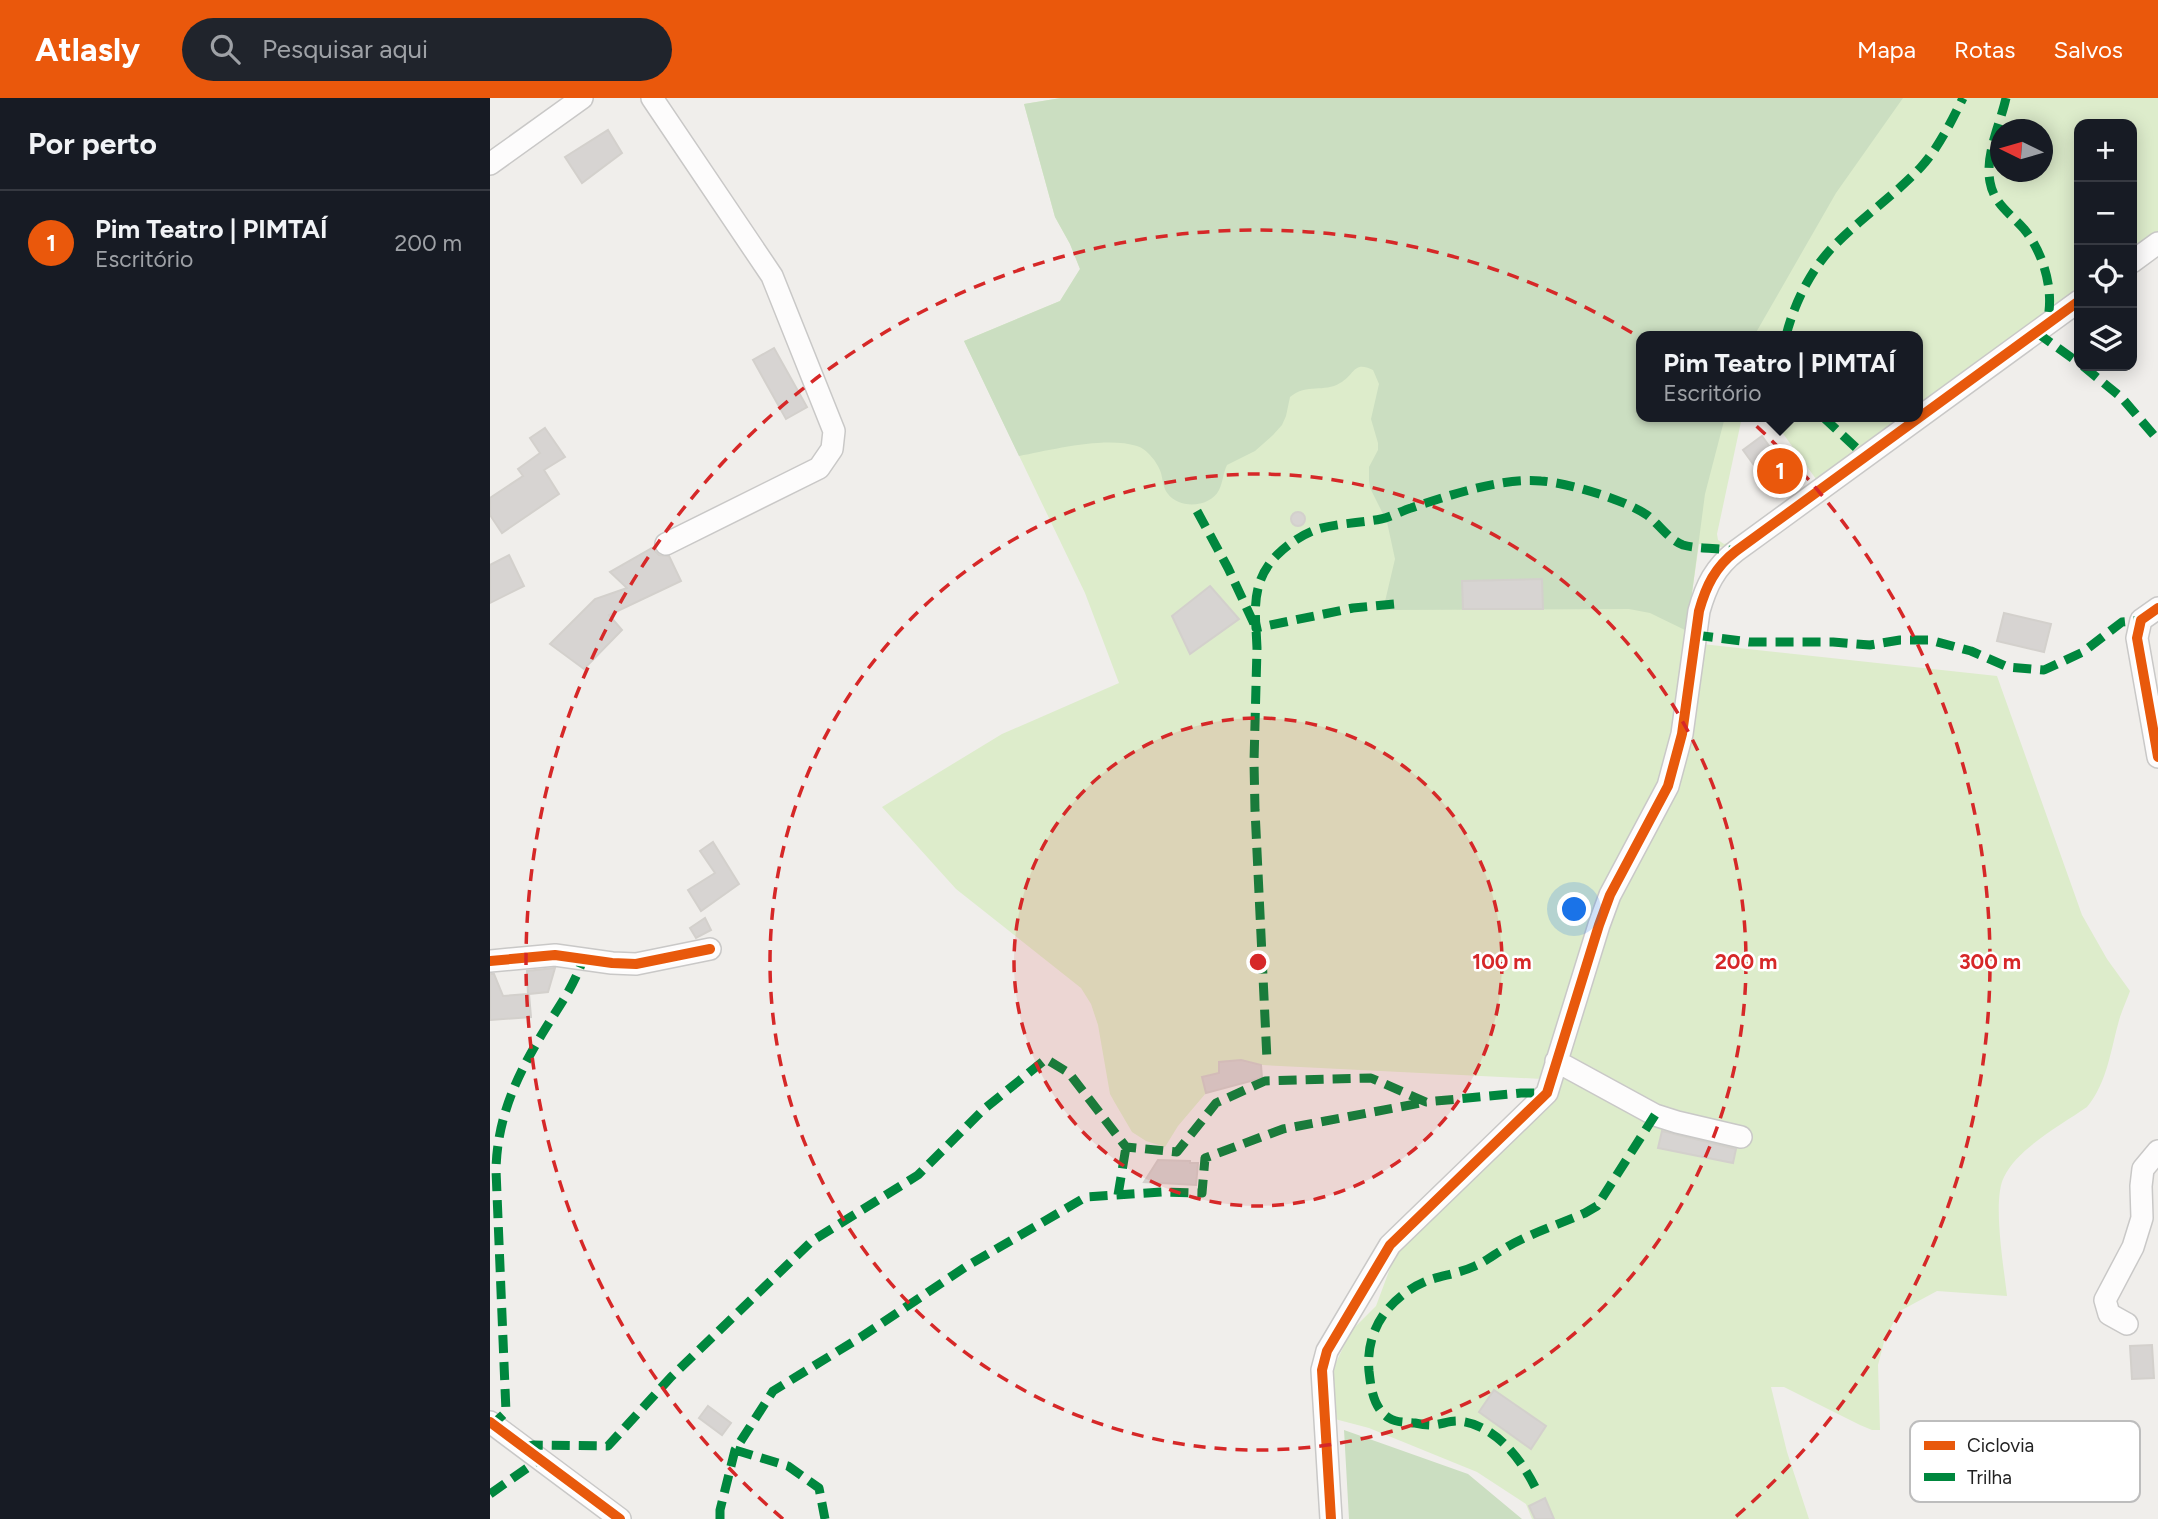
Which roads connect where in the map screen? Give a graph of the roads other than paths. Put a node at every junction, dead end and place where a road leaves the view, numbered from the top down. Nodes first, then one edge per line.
1 (582, 98) edge
2 (652, 98) edge
3 (490, 164) edge
4 (2158, 243) edge
5 (2137, 258) edge
6 (2074, 305) edge
7 (1923, 415) edge
8 (1913, 422) edge
9 (666, 544) dead end
10 (2158, 608) edge
11 (2158, 757) edge
12 (710, 949) dead end
13 (490, 961) edge
14 (1556, 1062) junction
15 (1741, 1137) dead end
16 (2158, 1151) edge
17 (2127, 1324) dead end
18 (490, 1422) edge
19 (620, 1519) edge
20 (1331, 1519) edge

1 - 3 street
2 - 9 street
4 - 5 street
6 - 7 street
8 - 14 street
10 - 11 street
12 - 13 street
14 - 15 street
14 - 20 street
16 - 17 street
18 - 19 street

